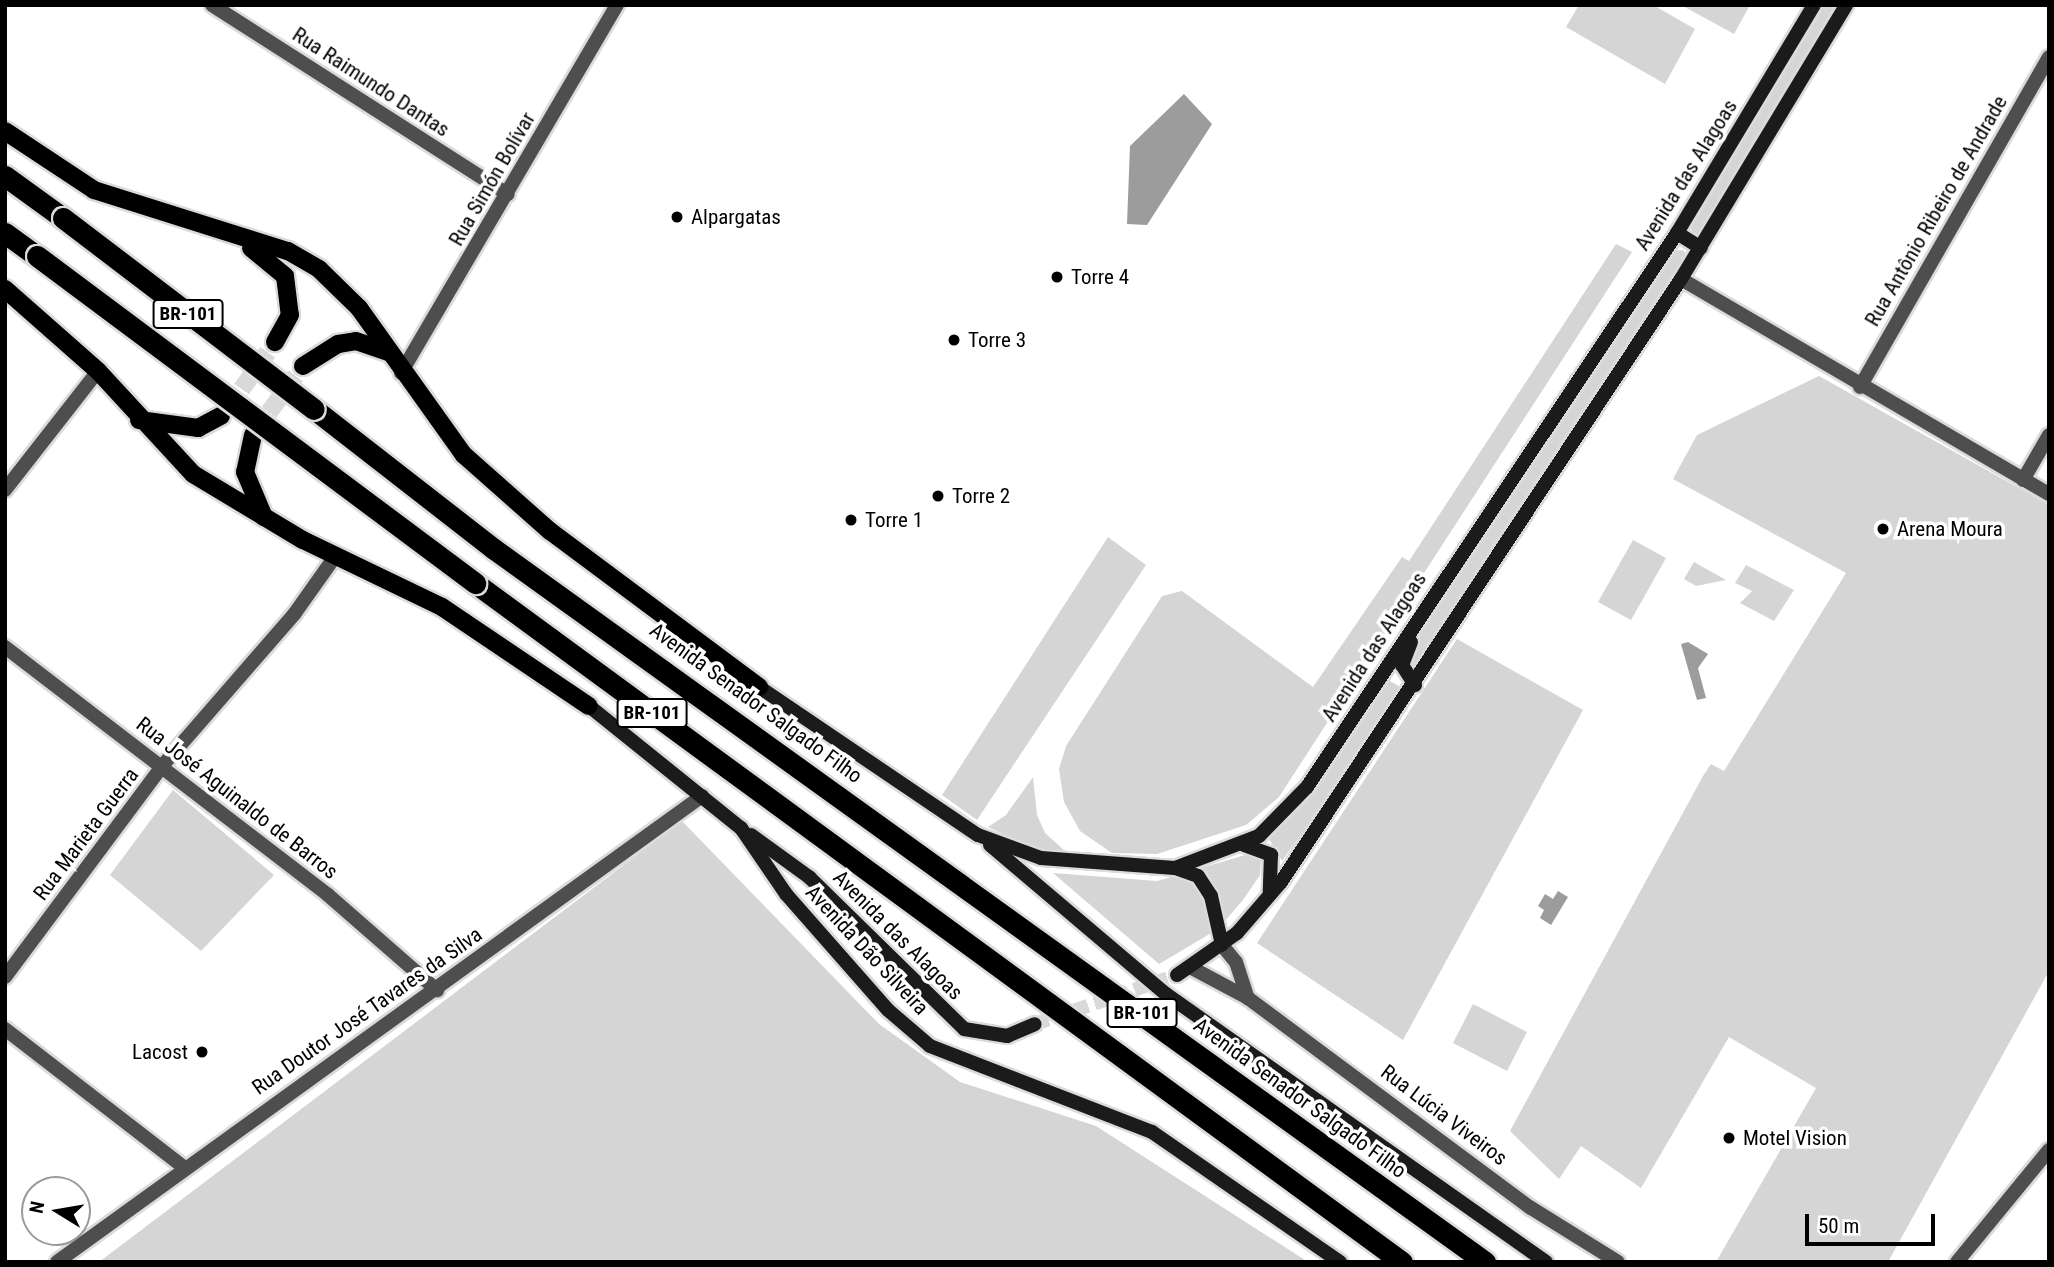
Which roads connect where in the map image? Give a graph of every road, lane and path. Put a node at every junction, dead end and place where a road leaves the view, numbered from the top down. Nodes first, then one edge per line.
1 (212, 5) edge
2 (617, 5) edge
3 (1814, 5) edge
4 (1846, 5) edge
5 (2049, 57) edge
6 (5, 131) edge
7 (5, 176) edge
8 (508, 194) junction
9 (212, 230) junction
10 (5, 233) edge
11 (1677, 233) junction
12 (1700, 248) junction
13 (1681, 279) junction
14 (5, 289) edge
15 (275, 342) tunnel mouth
16 (387, 352) junction
17 (303, 366) tunnel mouth
18 (98, 371) junction
19 (401, 373) junction
20 (1860, 387) junction
21 (221, 416) tunnel mouth
22 (139, 420) junction
23 (253, 435) tunnel mouth
24 (2049, 435) edge
25 (2023, 480) junction
26 (5, 490) edge
27 (2049, 494) edge
28 (265, 518) junction
29 (336, 555) junction
30 (1432, 596) junction
31 (5, 647) edge
32 (1415, 685) junction
33 (759, 687) joint
34 (589, 706) joint
35 (163, 765) junction
36 (702, 796) junction
37 (741, 828) junction
38 (978, 835) junction
39 (1244, 845) junction
40 (1175, 868) junction
41 (1266, 903) junction
42 (1222, 945) junction
43 (1183, 971) joint
44 (5, 977) edge
45 (437, 990) junction
46 (1248, 998) junction
47 (1035, 1024) tunnel mouth
48 (5, 1029) edge
49 (2049, 1150) edge
50 (182, 1166) junction
51 (57, 1262) edge
52 (1340, 1262) edge
53 (1402, 1262) edge
54 (1485, 1262) edge
55 (1546, 1262) edge
56 (1618, 1262) edge
57 (1957, 1262) edge

1 - 8 street, Rua Raimundo Dantas
2 - 8 street, Rua Simón Bolívar
3 - 11 main road, Avenida das Alagoas
4 - 12 main road
5 - 20 street, Rua Antônio Ribeiro de Andrade
6 - 9 main road, Avenida Senador Salgado Filho
7 - 54 highway, Avenida Senador Salgado Filho / BR-101, bridge
8 - 19 street, Rua Simón Bolívar
9 - 15 main road
9 - 16 main road, Avenida Senador Salgado Filho
10 - 53 highway, BR-101, bridge
11 - 12 main road
11 - 30 main road, Avenida das Alagoas
12 - 13 main road
13 - 20 street
13 - 32 main road
14 - 18 main road
16 - 17 main road
16 - 19 main road, Avenida Senador Salgado Filho
18 - 22 main road
18 - 26 street
19 - 33 main road, Avenida Senador Salgado Filho
20 - 25 street
21 - 22 main road
22 - 28 main road
23 - 28 main road
24 - 25 street
25 - 27 street
28 - 29 main road
29 - 34 main road
29 - 35 street, Rua Marieta Guerra
30 - 32 main road
30 - 39 main road, Avenida das Alagoas
31 - 35 street, Rua José Aguinaldo de Barros
32 - 41 main road
33 - 38 main road, Avenida das Alagoas
34 - 36 main road, Avenida Dão Silveira
35 - 44 street, Rua Marieta Guerra
35 - 45 street, Rua José Aguinaldo de Barros
36 - 37 main road, Avenida Dão Silveira
36 - 45 street, Rua Doutor José Tavares da Silva
37 - 47 main road, Avenida das Alagoas
37 - 52 main road, Avenida Dão Silveira
38 - 40 main road, Avenida das Alagoas
38 - 55 main road, Avenida Senador Salgado Filho
39 - 40 main road, Avenida das Alagoas
39 - 41 main road
40 - 42 main road
41 - 42 main road
42 - 43 main road
42 - 46 street
43 - 46 street, Rua Lúcia Viveiros
45 - 50 street, Rua Doutor José Tavares da Silva
46 - 56 street, Rua Lúcia Viveiros
48 - 50 street
49 - 57 street
50 - 51 street, Rua Doutor José Tavares da Silva

